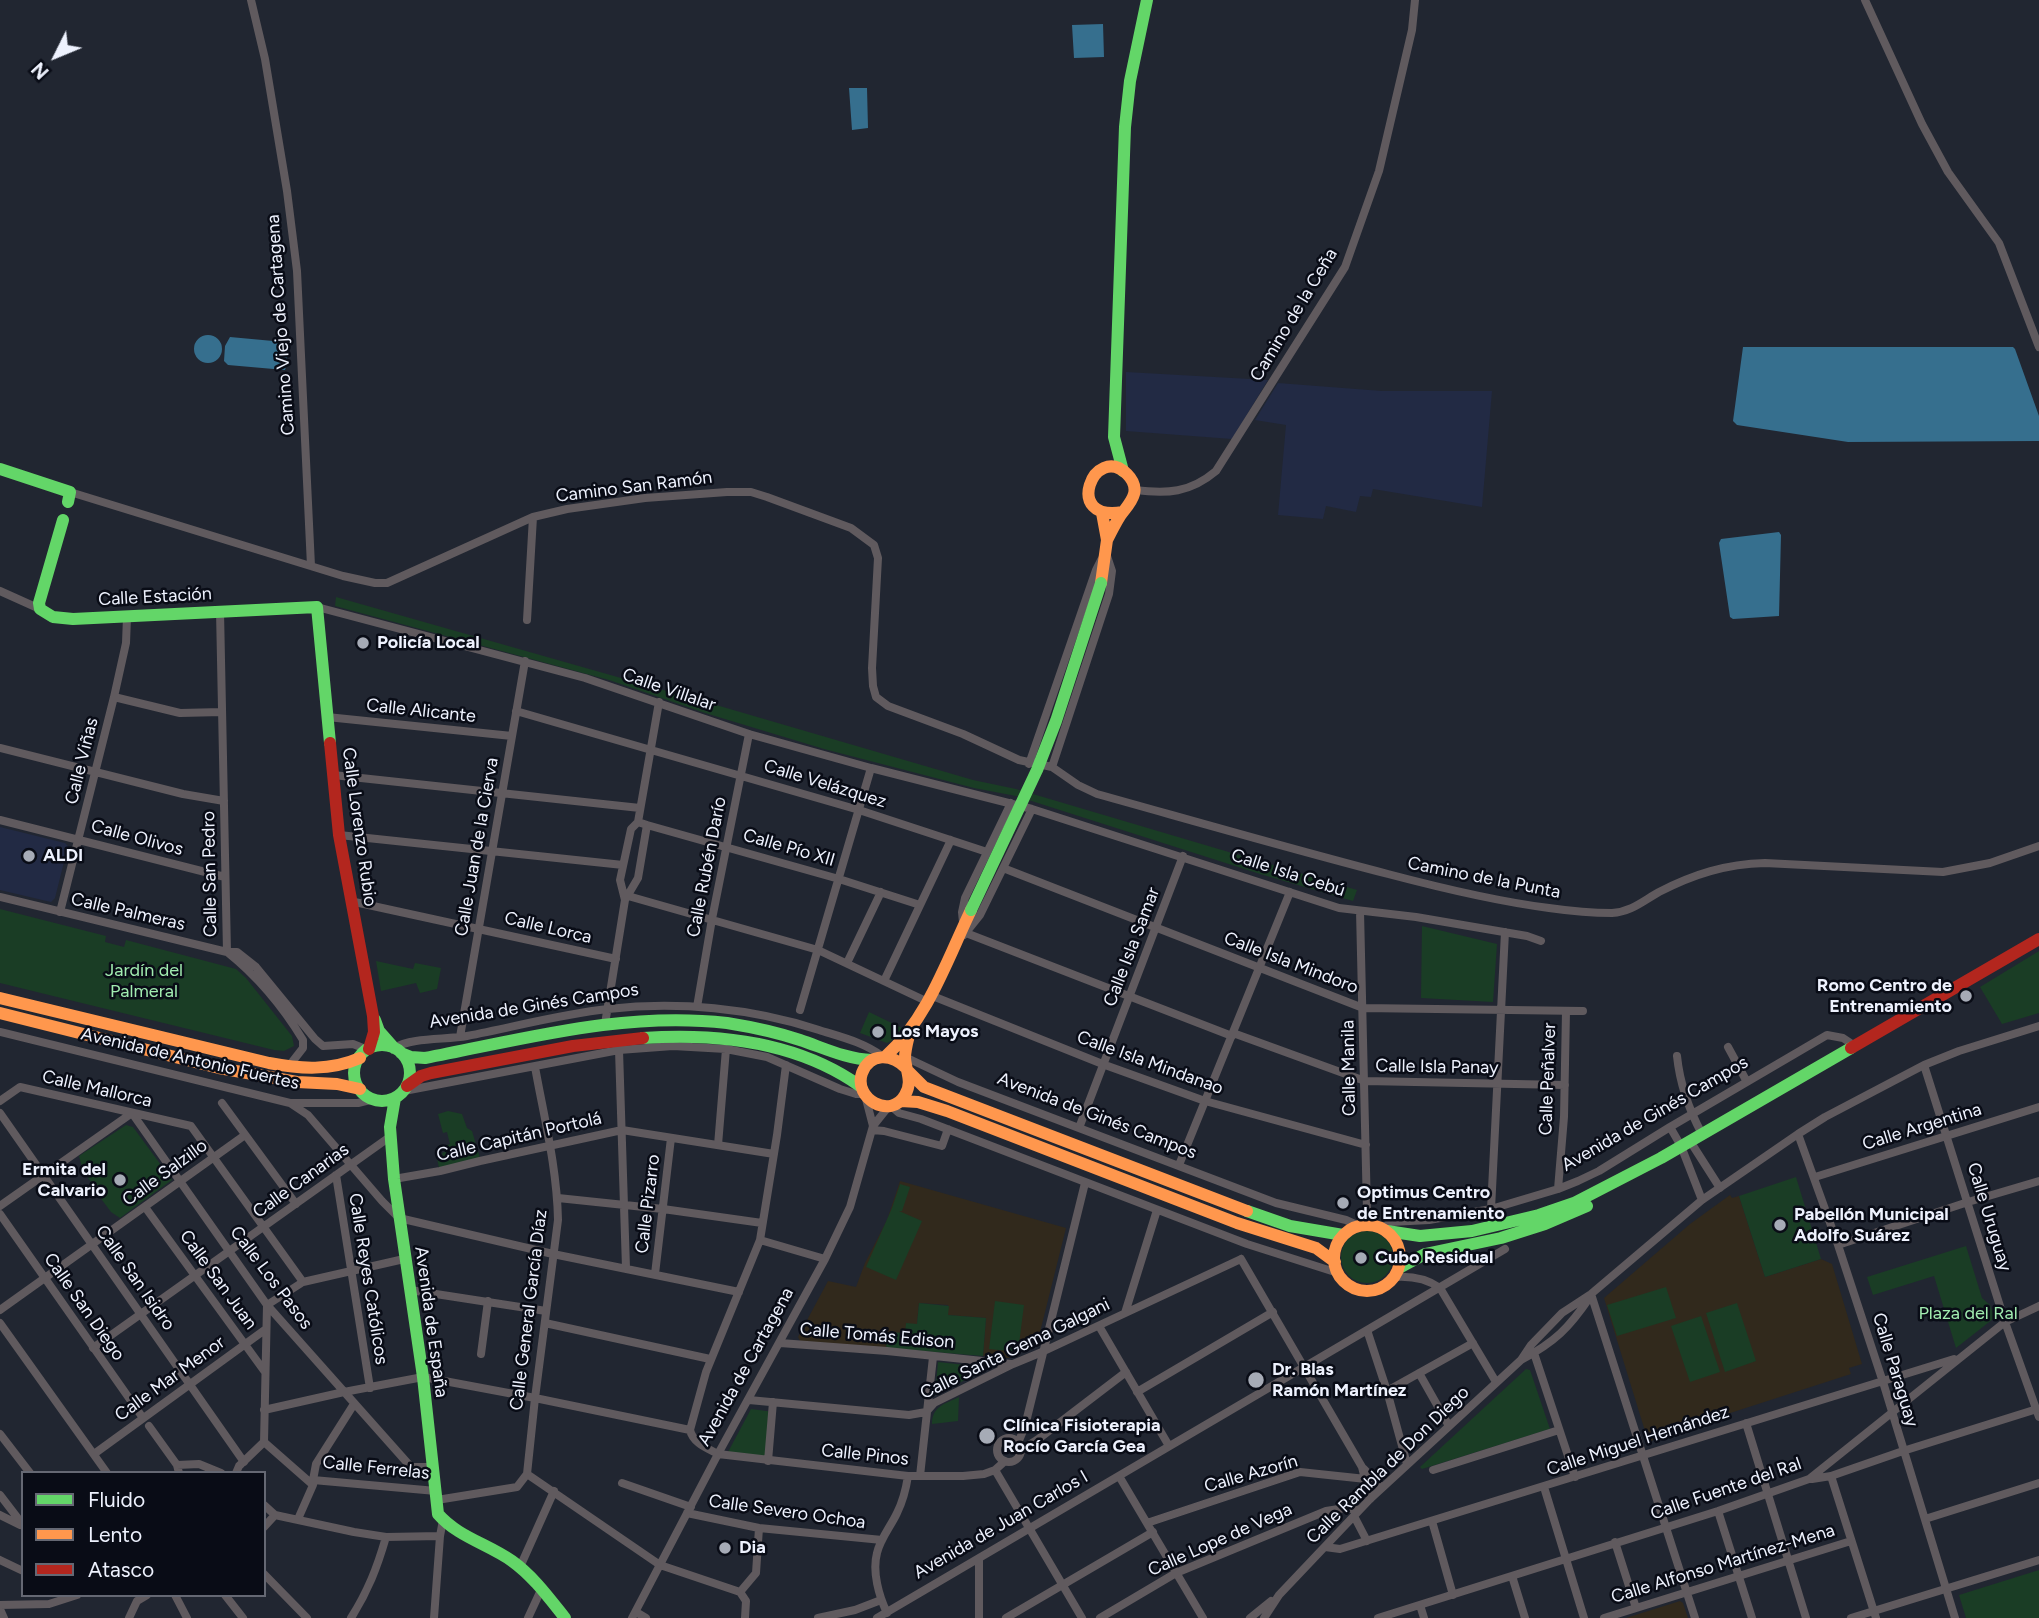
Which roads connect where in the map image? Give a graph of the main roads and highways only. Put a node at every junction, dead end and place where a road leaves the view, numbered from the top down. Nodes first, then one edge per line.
1 (1147, 0) edge
2 (1114, 437) junction
3 (0, 469) edge
4 (1103, 469) junction
5 (1123, 471) junction
6 (69, 497) road end
7 (1123, 512) junction
8 (1102, 513) junction
9 (63, 520) dead end
10 (1106, 546) junction
11 (317, 607) joint
12 (2039, 939) edge
13 (0, 998) edge
14 (0, 1013) edge
15 (373, 1016) junction
16 (909, 1031) junction
17 (398, 1051) junction
18 (365, 1052) junction
19 (880, 1058) junction
20 (906, 1065) junction
21 (360, 1089) junction
22 (402, 1091) junction
23 (863, 1092) junction
24 (374, 1099) junction
25 (894, 1104) junction
26 (390, 1132) junction
27 (1661, 1158) junction
28 (1384, 1230) junction
29 (1343, 1235) junction
30 (1336, 1267) junction
31 (1397, 1272) junction
32 (565, 1618) edge

1 - 2 main road
2 - 4 main road
2 - 5 main road
3 - 6 main road
4 - 5 main road
4 - 8 main road
5 - 7 main road
7 - 8 main road
7 - 10 main road
8 - 10 main road
9 - 11 main road, Calle Estación
10 - 16 main road, bridge
11 - 15 main road, Calle Lorenzo Rubio
12 - 27 main road, Avenida de Ginés Campos
13 - 18 main road, Avenida de Antonio Fuertes
14 - 21 main road, Avenida de Antonio Fuertes
15 - 17 main road
15 - 18 main road, Calle Lorenzo Rubio
16 - 19 main road
16 - 20 main road
17 - 18 main road
17 - 19 main road, Avenida de Ginés Campos
17 - 22 main road
18 - 21 main road
19 - 20 main road
19 - 23 main road
20 - 25 main road
20 - 29 main road, Avenida de Ginés Campos
21 - 24 main road
22 - 23 main road
22 - 24 main road
22 - 26 main road
23 - 25 main road
24 - 26 main road
25 - 30 main road
26 - 32 main road, Avenida de España
27 - 28 main road, Avenida de Ginés Campos
27 - 31 main road, Avenida de Ginés Campos
28 - 29 main road
28 - 31 main road
29 - 30 main road
30 - 31 main road

